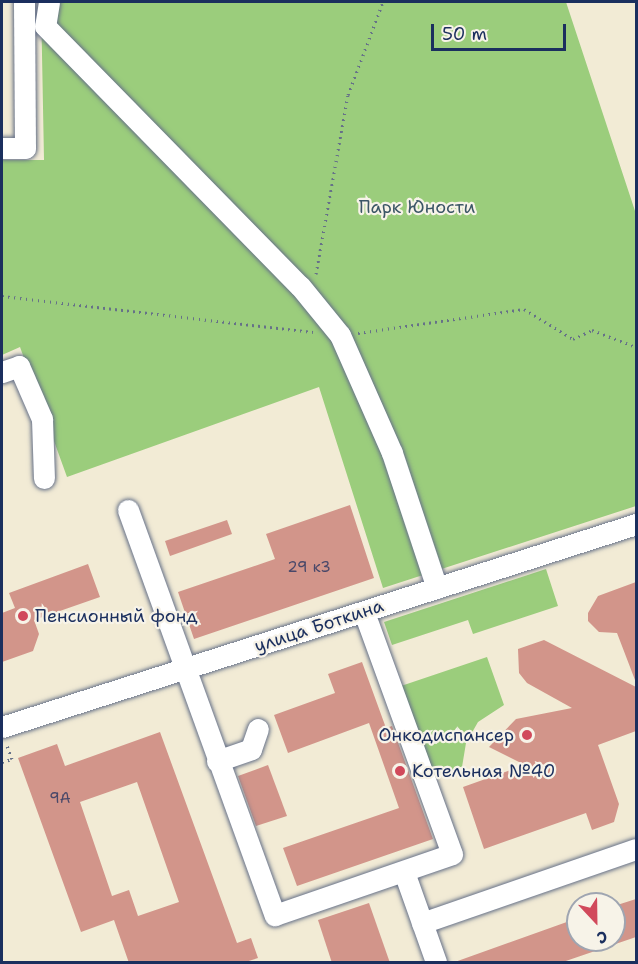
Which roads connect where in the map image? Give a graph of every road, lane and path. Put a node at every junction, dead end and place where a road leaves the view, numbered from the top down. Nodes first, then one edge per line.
1 (24, 2) edge
2 (49, 2) edge
3 (383, 2) edge
4 (2, 148) edge
5 (2, 296) edge
6 (311, 300) junction
7 (340, 335) junction
8 (636, 347) edge
9 (2, 372) edge
10 (44, 478) dead end
11 (128, 510) dead end
12 (636, 524) edge
13 (436, 588) junction
14 (363, 612) junction
15 (184, 670) junction
16 (258, 729) dead end
17 (3, 734) edge
18 (217, 761) junction
19 (2, 762) edge
20 (636, 849) edge
21 (404, 872) junction
22 (422, 923) junction
23 (436, 963) edge

1 - 4 street
2 - 6 street
3 - 6 path
5 - 7 path
6 - 7 street
7 - 8 path
7 - 13 street
9 - 10 street
11 - 15 street
12 - 13 street, улица Боткина
13 - 14 street, улица Боткина
14 - 15 street, улица Боткина
14 - 21 street
15 - 17 street, улица Боткина
15 - 18 street
16 - 18 street
17 - 19 path
18 - 21 street
20 - 22 street
21 - 22 street
22 - 23 street

